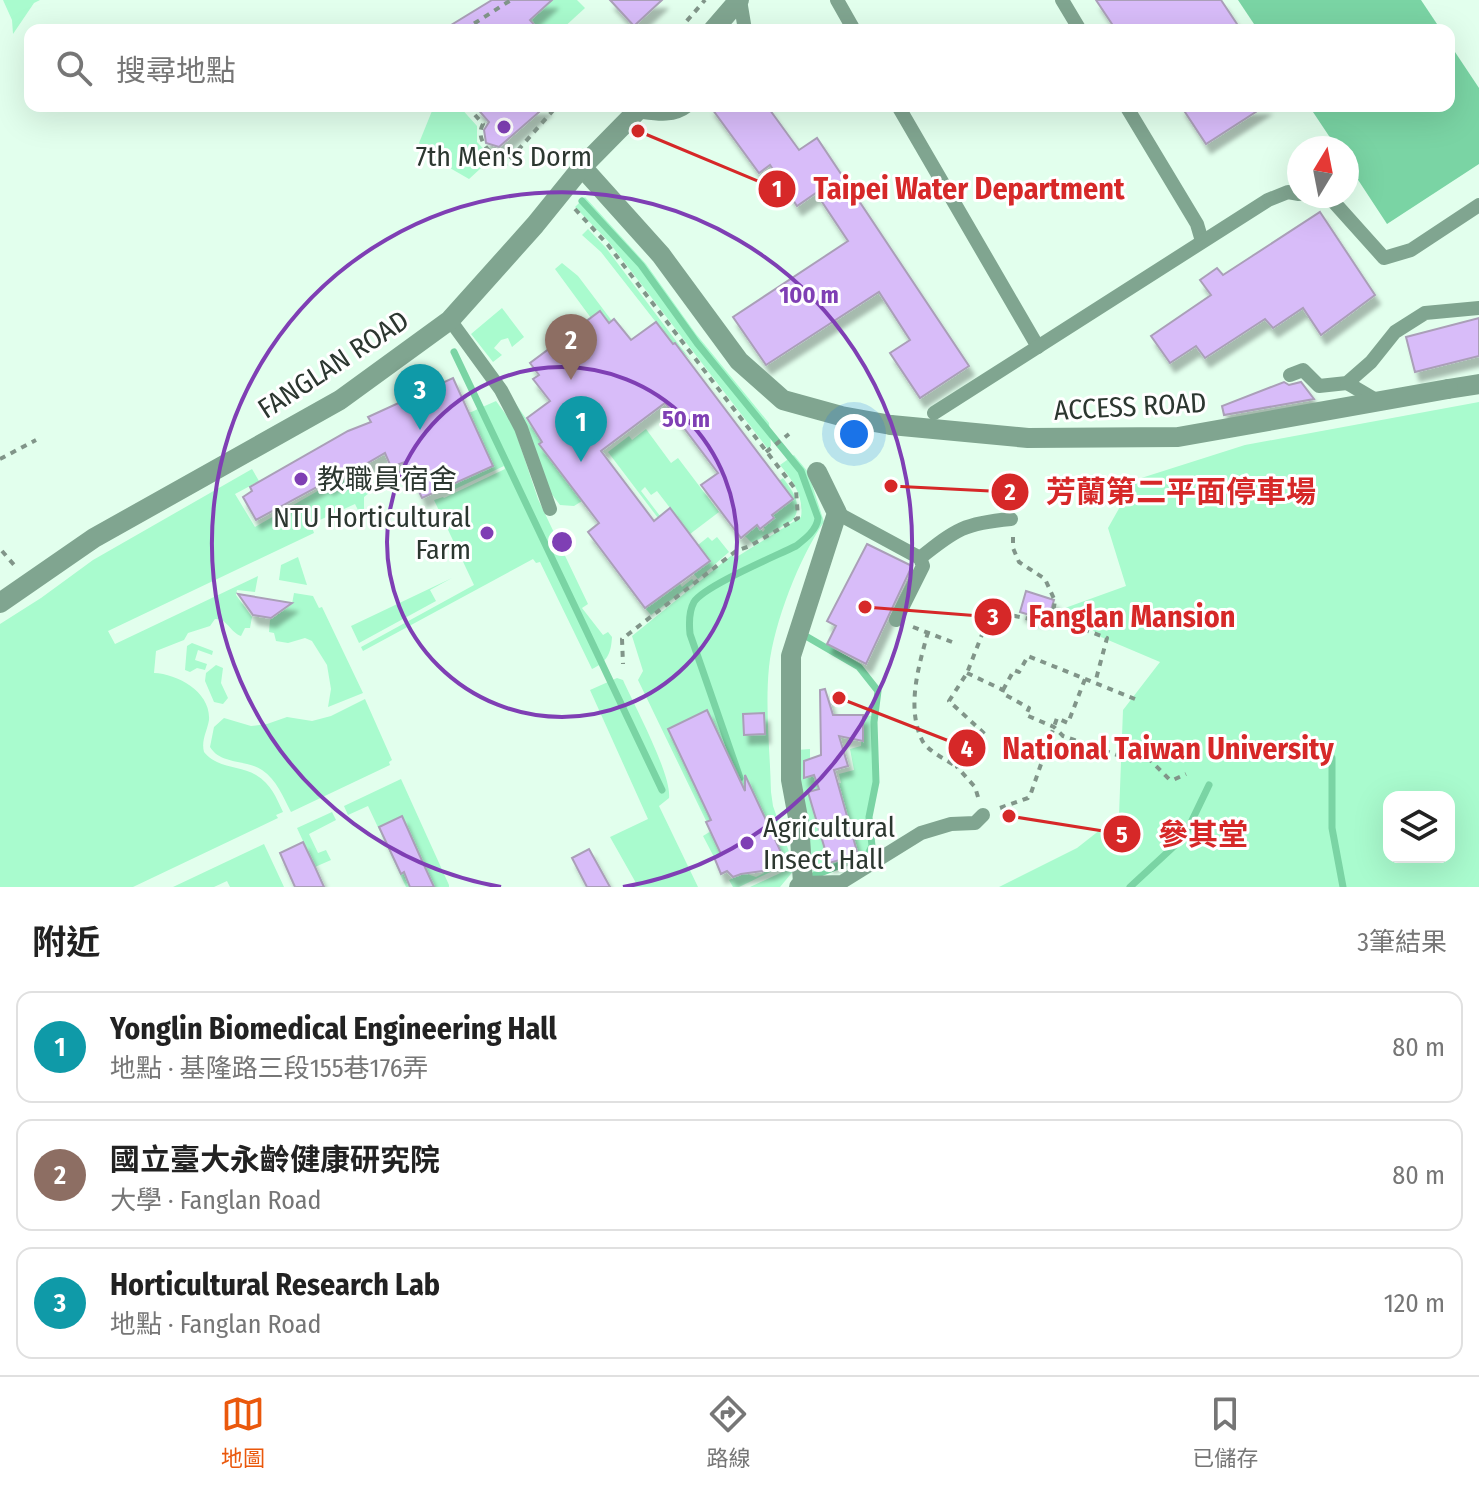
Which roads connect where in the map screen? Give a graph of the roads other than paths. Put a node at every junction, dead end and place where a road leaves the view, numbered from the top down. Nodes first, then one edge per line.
1 (740, 0) edge
2 (837, 0) edge
3 (1062, 0) edge
4 (718, 24) edge
5 (744, 24) edge
6 (851, 24) edge
7 (1076, 24) edge
8 (635, 112) edge
9 (652, 112) edge
10 (677, 112) edge
11 (901, 112) edge
12 (1130, 112) edge
13 (582, 167) junction
14 (1287, 192) edge
15 (1479, 205) edge
16 (1339, 208) edge
17 (1202, 241) junction
18 (1479, 308) edge
19 (450, 320) junction
20 (1038, 347) junction
21 (1290, 375) dead end
22 (1347, 383) junction
23 (1479, 384) edge
24 (1438, 393) junction
25 (1385, 405) junction
26 (934, 413) dead end
27 (1338, 413) dead end
28 (817, 472) dead end
29 (550, 509) dead end
30 (837, 513) junction
31 (1011, 519) road end
32 (920, 558) junction
33 (0, 603) edge
34 (896, 620) road end
35 (983, 815) road end
36 (801, 885) edge

1 - 4 street
1 - 5 lane
2 - 6 lane
3 - 7 lane
8 - 13 street, FANGLAN ROAD
9 - 10 lane
11 - 20 lane
12 - 17 lane
13 - 19 street, FANGLAN ROAD
13 - 24 street, ACCESS ROAD, bridge
14 - 17 lane
15 - 16 lane
17 - 20 lane
18 - 22 lane
19 - 29 lane
19 - 33 street, FANGLAN ROAD
20 - 26 lane
21 - 22 lane
22 - 25 lane
23 - 24 street, ACCESS ROAD
24 - 25 lane
25 - 27 lane
28 - 30 street
30 - 32 lane
30 - 36 street
31 - 32 lane
32 - 34 lane
35 - 36 lane

